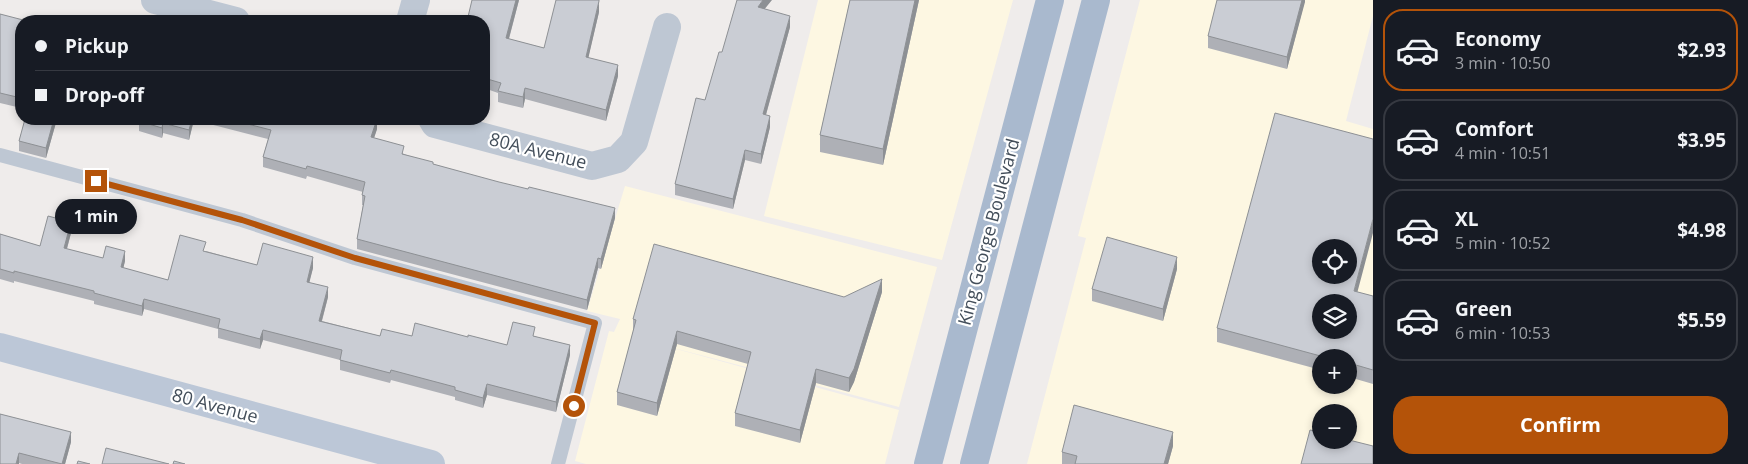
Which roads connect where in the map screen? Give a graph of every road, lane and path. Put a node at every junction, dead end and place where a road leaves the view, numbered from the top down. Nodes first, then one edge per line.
1 (155, 0) edge
2 (416, 0) edge
3 (1050, 0) edge
4 (1096, 0) edge
5 (213, 15) edge
6 (412, 15) edge
7 (667, 27) dead end
8 (440, 125) edge
9 (0, 155) edge
10 (0, 347) edge
11 (431, 464) edge
12 (558, 464) edge
13 (928, 464) edge
14 (974, 464) edge

1 - 5 street
2 - 6 street
3 - 13 main road, King George Boulevard
4 - 14 main road
7 - 8 street, 80A Avenue
9 - 12 lane
10 - 11 main road, 80 Avenue

